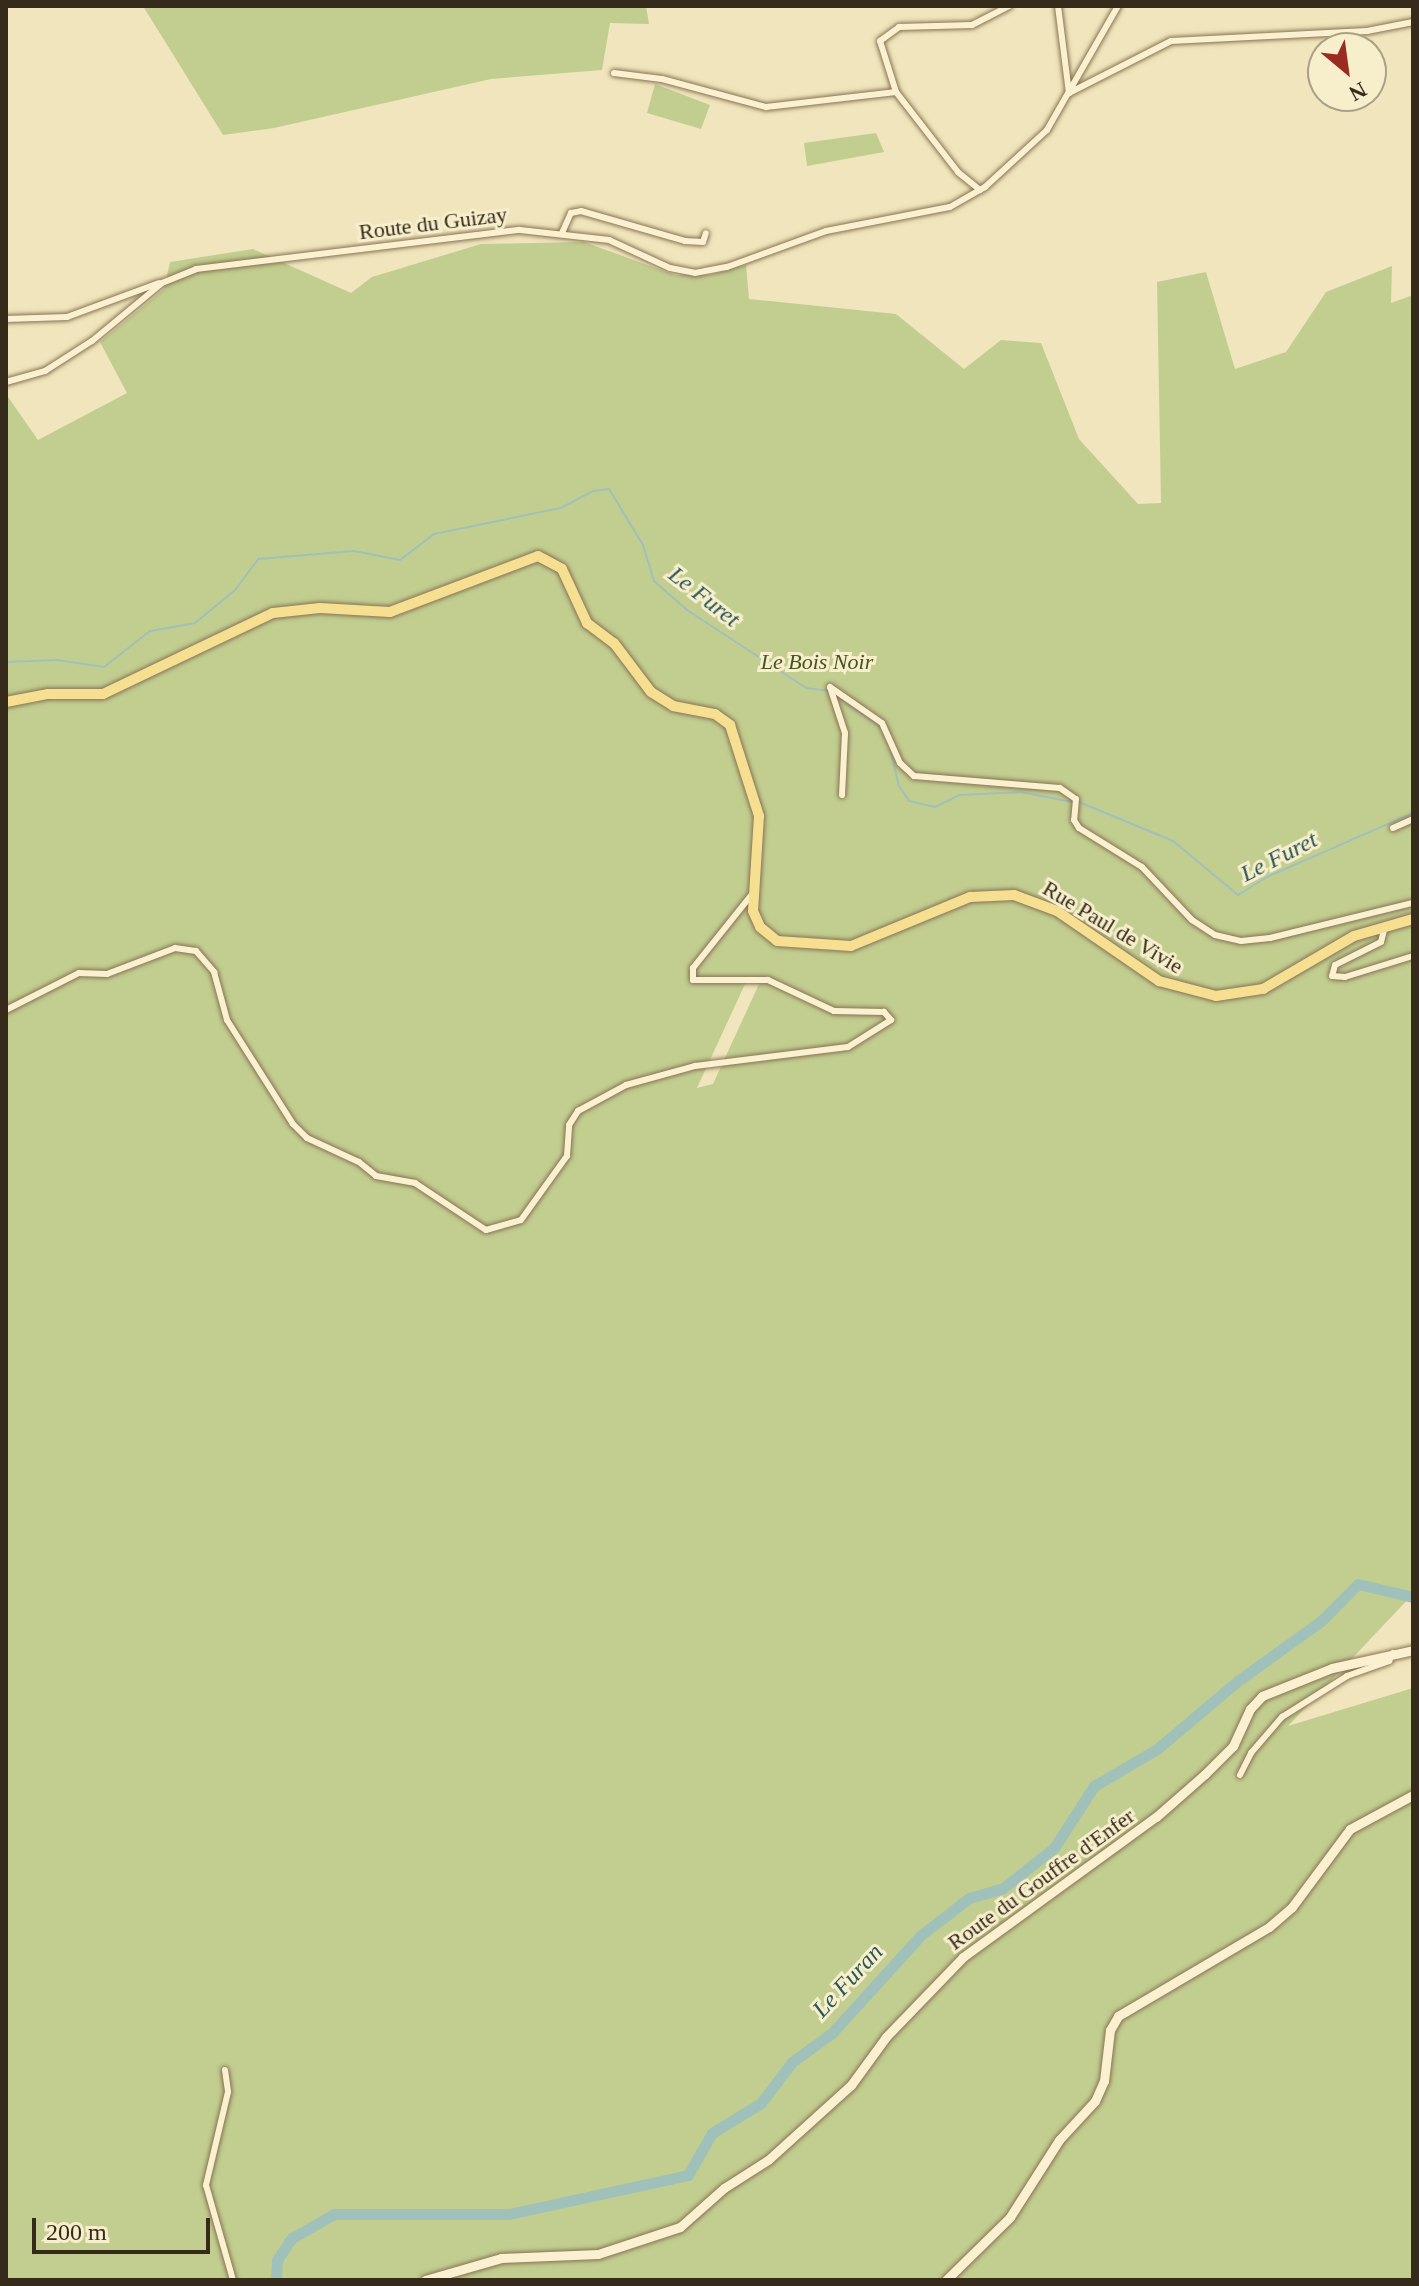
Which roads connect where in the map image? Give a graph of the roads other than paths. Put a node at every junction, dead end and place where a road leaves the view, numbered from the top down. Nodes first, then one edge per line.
1 (1009, 6) edge
2 (1058, 6) edge
3 (1118, 6) edge
4 (1413, 22) edge
5 (614, 73) dead end
6 (896, 92) junction
7 (1069, 93) junction
8 (980, 190) junction
9 (562, 233) junction
10 (706, 233) dead end
11 (162, 283) junction
12 (6, 319) edge
13 (6, 382) edge
14 (6, 702) edge
15 (842, 795) dead end
16 (1413, 819) edge
17 (1393, 828) dead end
18 (753, 893) junction
19 (1413, 903) edge
20 (1413, 919) edge
21 (1385, 926) junction
22 (1413, 956) edge
23 (6, 1010) edge
24 (1413, 1650) edge
25 (1393, 1653) junction
26 (1240, 1775) dead end
27 (1413, 1795) edge
28 (225, 2070) dead end
29 (233, 2280) edge
30 (425, 2280) edge
31 (946, 2280) edge

1 - 6 street
2 - 7 street
3 - 7 street, Route du Guizay
4 - 7 street
5 - 6 street
6 - 8 street
7 - 8 street, Route du Guizay
8 - 9 street, Route du Guizay
9 - 10 street
9 - 11 street, Route du Guizay
11 - 12 street
11 - 13 street, Route du Guizay
14 - 18 main road
15 - 19 street
16 - 17 street
18 - 21 main road, Rue Paul de Vivie
18 - 23 street
20 - 21 main road, Rue Paul de Vivie
21 - 22 street
24 - 25 street, Route du Gouffre d'Enfer
25 - 26 street
25 - 30 street, Route du Gouffre d'Enfer
27 - 31 street
28 - 29 street

